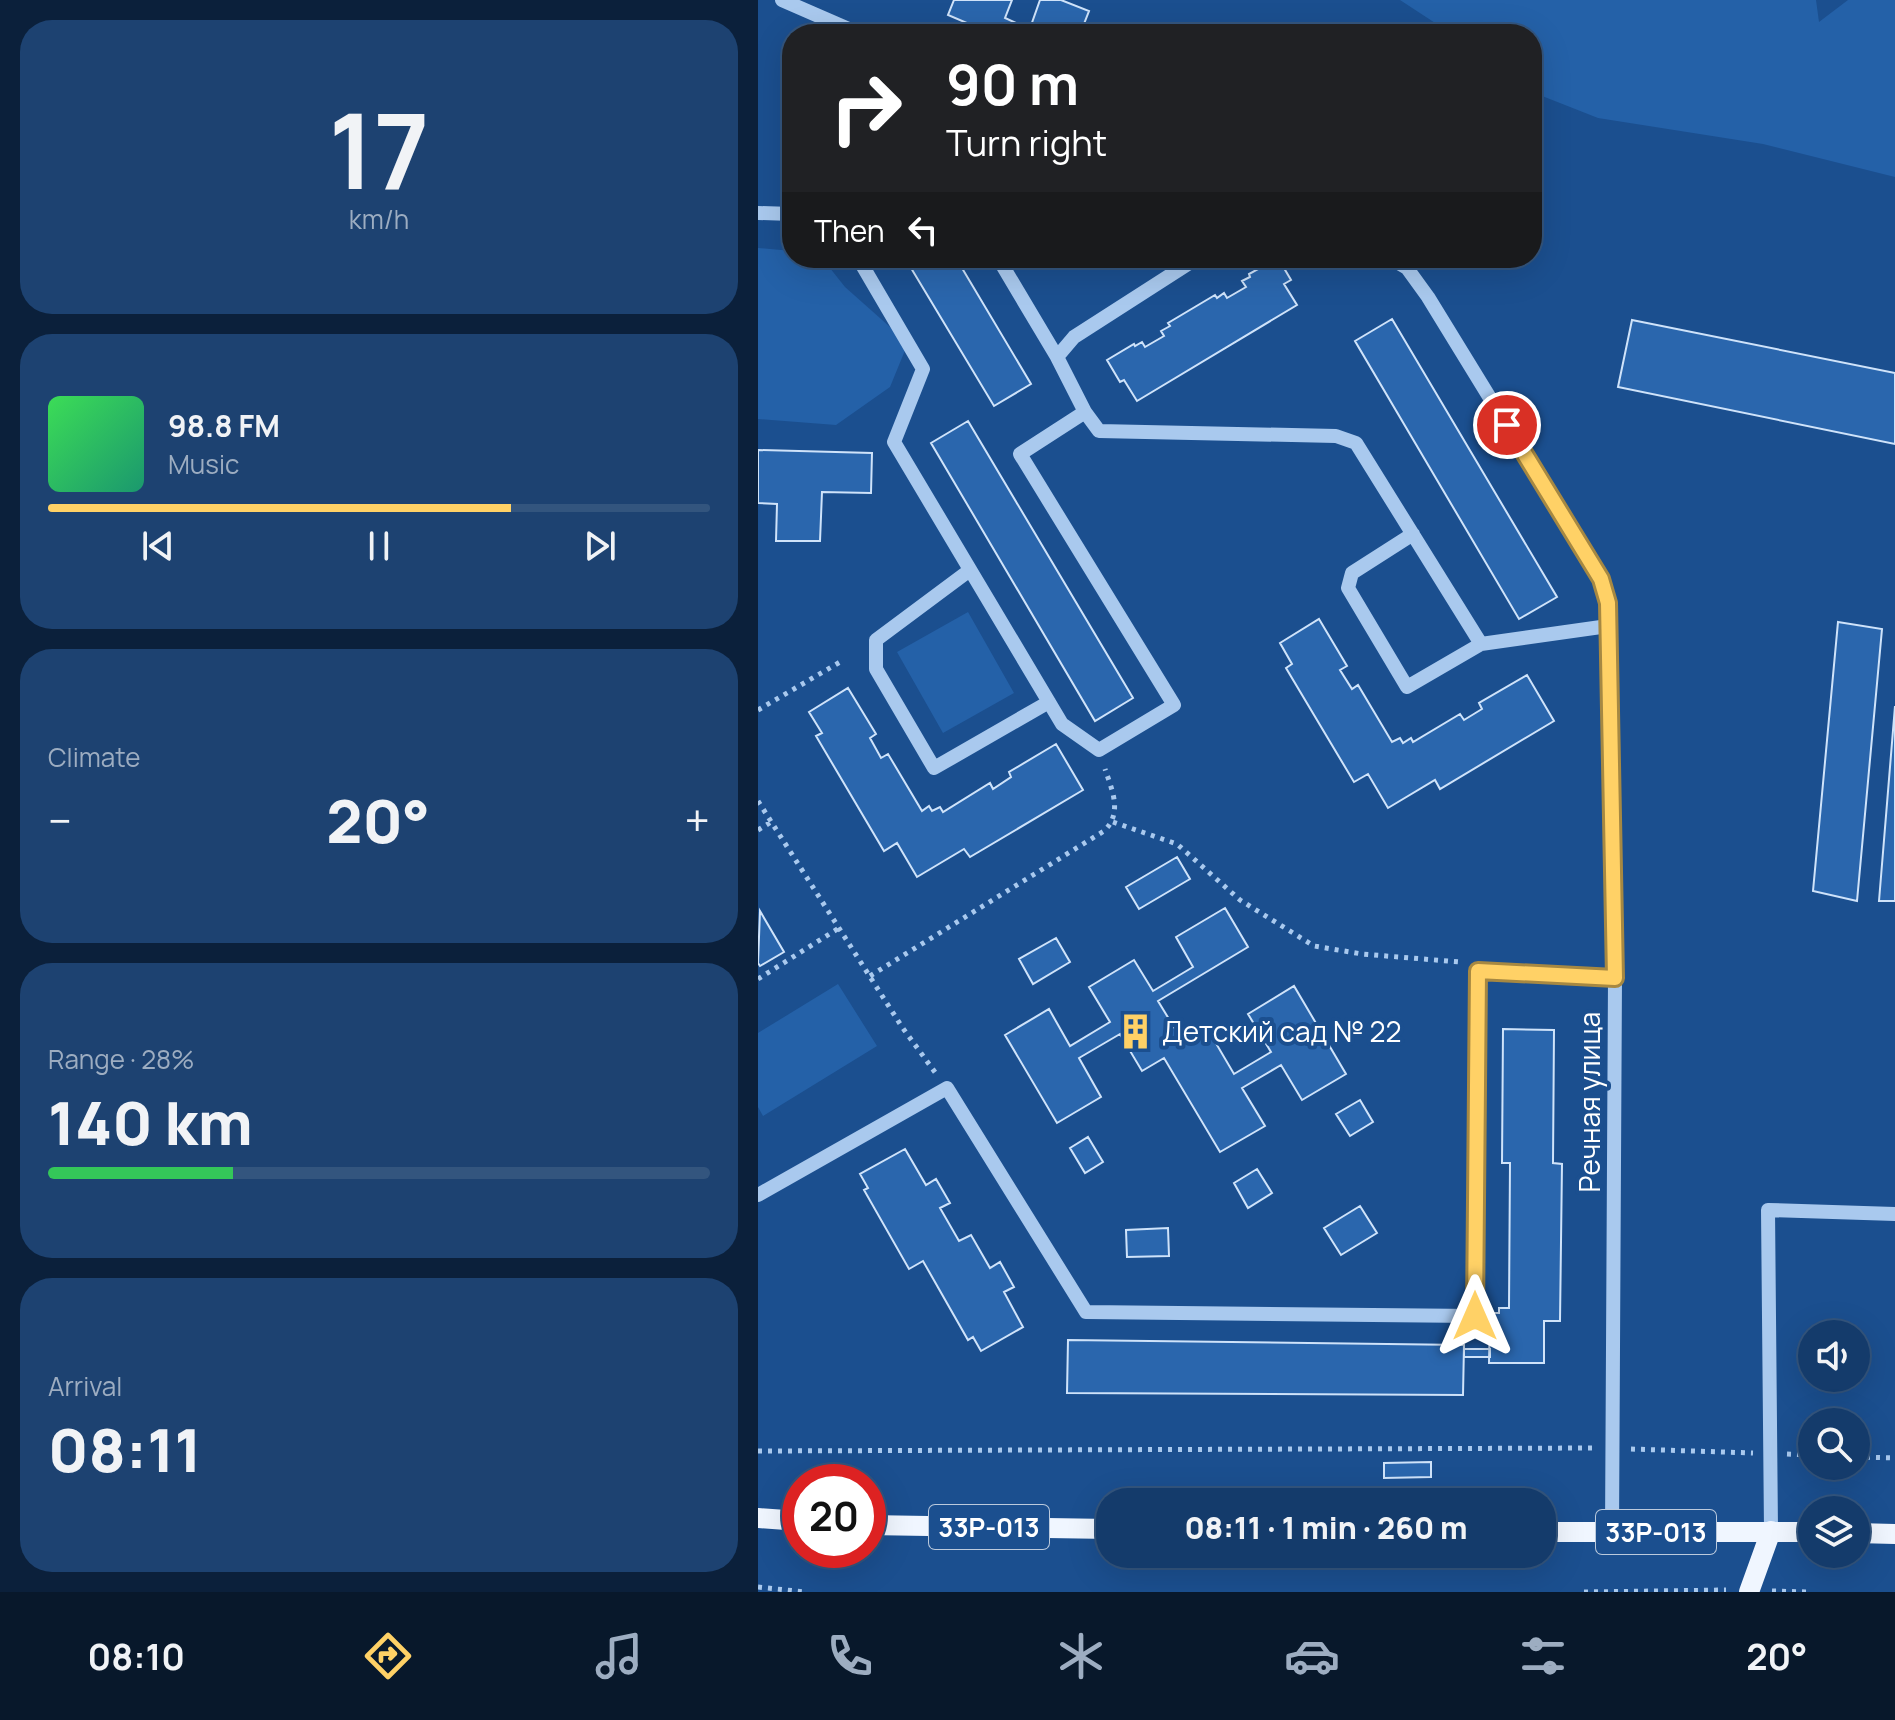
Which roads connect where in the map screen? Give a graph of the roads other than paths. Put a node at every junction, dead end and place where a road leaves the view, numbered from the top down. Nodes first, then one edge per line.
1 (782, 0) edge
2 (837, 24) edge
3 (758, 213) edge
4 (782, 214) edge
5 (864, 268) edge
6 (1004, 268) edge
7 (1181, 268) edge
8 (1407, 268) edge
9 (1057, 357) junction
10 (1085, 412) junction
11 (1413, 534) junction
12 (970, 570) junction
13 (1608, 626) junction
14 (1481, 644) junction
15 (1049, 702) junction
16 (1615, 978) junction
17 (758, 1195) edge
18 (1895, 1214) edge
19 (758, 1518) edge
20 (782, 1520) edge
21 (886, 1525) edge
22 (1096, 1529) edge
23 (1771, 1531) junction
24 (1556, 1532) edge
25 (1612, 1532) junction
26 (1798, 1532) edge
27 (1870, 1533) edge
28 (1895, 1534) edge
29 (1750, 1591) edge

1 - 2 street
3 - 4 street
5 - 12 street
6 - 9 street
7 - 9 street
8 - 13 street, Речная улица
9 - 10 street
10 - 11 street
10 - 15 street
11 - 14 street
11 - 14 street
12 - 15 street
12 - 15 street
13 - 14 street
13 - 16 street, Речная улица
16 - 17 street
16 - 25 street, Речная улица
18 - 23 street
19 - 20 main road
21 - 22 main road, 33Р-013
23 - 25 main road, 33Р-013
23 - 26 main road, 33Р-013
23 - 29 main road
24 - 25 main road, 33Р-013
27 - 28 main road

